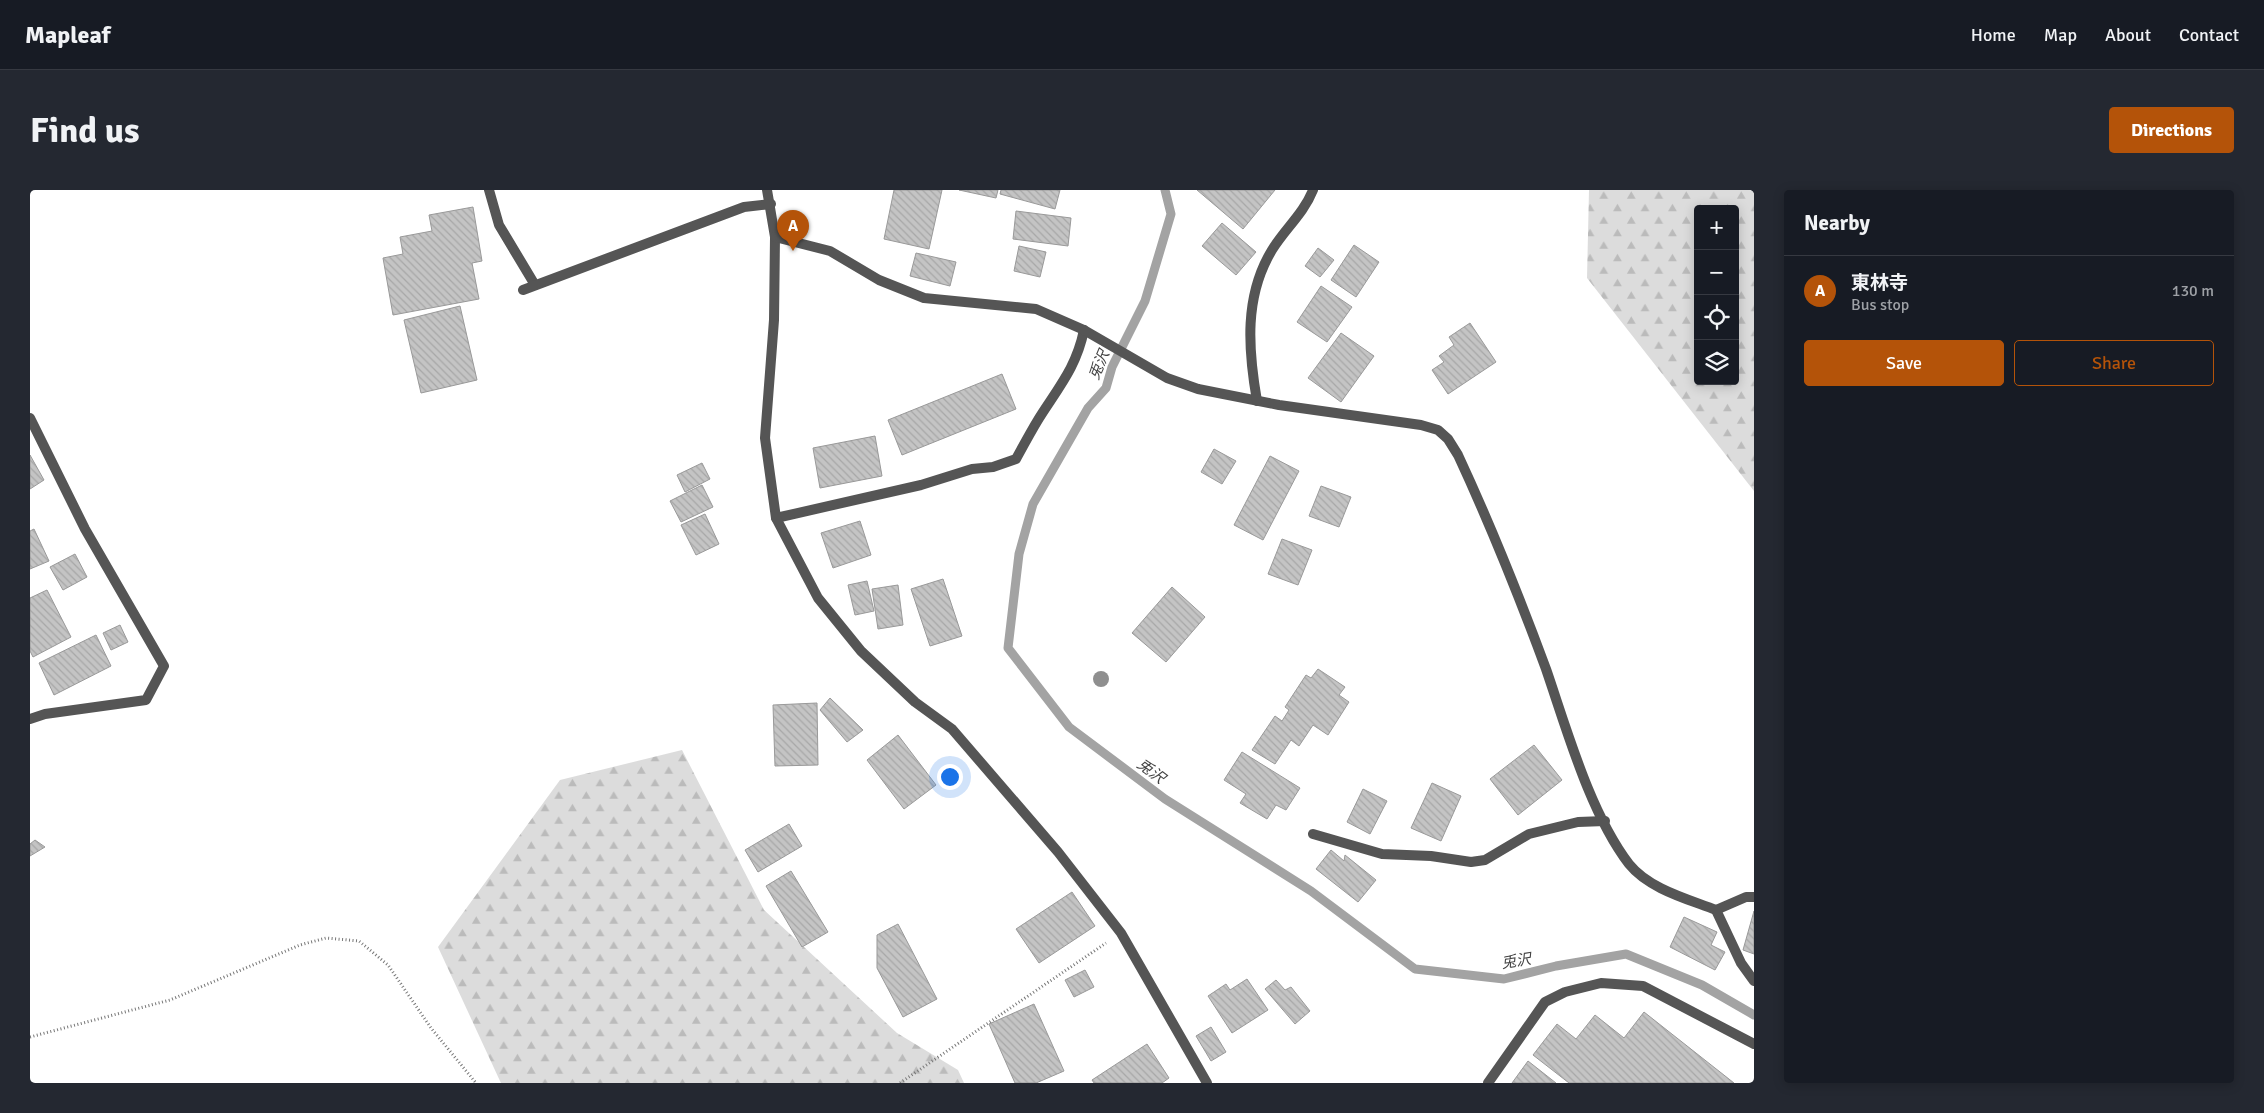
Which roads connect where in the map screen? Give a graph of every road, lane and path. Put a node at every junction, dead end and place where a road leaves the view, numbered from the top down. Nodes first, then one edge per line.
1 (489, 190) edge
2 (767, 190) edge
3 (1313, 190) edge
4 (771, 204) junction
5 (775, 237) junction
6 (535, 285) junction
7 (523, 290) dead end
8 (1084, 330) junction
9 (1257, 401) junction
10 (30, 418) edge
11 (32, 430) edge
12 (776, 518) junction
13 (30, 719) edge
14 (1605, 821) junction
15 (1313, 834) dead end
16 (1754, 897) edge
17 (1716, 910) junction
18 (1121, 933) junction
19 (1754, 981) edge
20 (30, 1037) edge
21 (1754, 1044) edge
22 (476, 1083) edge
23 (900, 1083) edge
24 (1207, 1083) edge
25 (1488, 1083) edge

1 - 6 street
2 - 4 street
3 - 9 street
4 - 5 street
4 - 6 street
5 - 8 street
5 - 12 street
6 - 7 street
8 - 9 street
8 - 12 street
9 - 14 street
10 - 11 street
11 - 13 street
12 - 18 street
14 - 15 street
14 - 17 street
16 - 17 street
17 - 19 street
18 - 23 path
18 - 24 street
20 - 22 path
21 - 25 street

